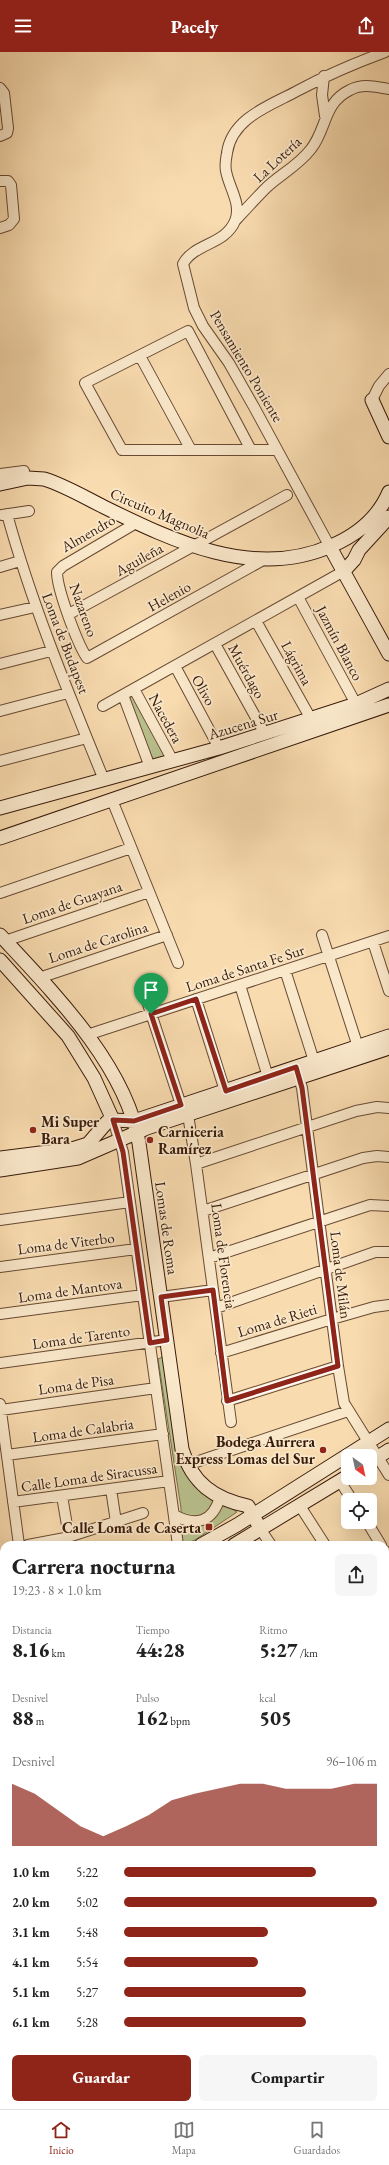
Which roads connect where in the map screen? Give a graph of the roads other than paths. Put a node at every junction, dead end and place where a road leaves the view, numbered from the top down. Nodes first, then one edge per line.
1 (385, 52) edge
2 (324, 76) junction
3 (0, 88) edge
4 (389, 89) edge
5 (325, 116) junction
6 (0, 136) edge
7 (0, 181) edge
8 (235, 220) junction
9 (0, 228) edge
10 (140, 356) junction
11 (389, 374) edge
12 (372, 400) joint
13 (389, 437) edge
14 (191, 450) junction
15 (251, 450) junction
16 (277, 450) junction
17 (0, 474) edge
18 (26, 474) junction
19 (0, 484) edge
20 (389, 492) edge
21 (287, 495) dead end
22 (29, 510) dead end
23 (3, 515) edge
24 (389, 517) edge
25 (136, 523) junction
26 (192, 546) junction
27 (330, 547) junction
28 (265, 559) junction
29 (20, 562) junction
30 (0, 567) edge
31 (344, 571) junction
32 (57, 572) joint
33 (298, 597) junction
34 (35, 606) junction
35 (69, 614) junction
36 (0, 615) edge
37 (256, 620) junction
38 (215, 644) junction
39 (51, 651) junction
40 (389, 654) edge
41 (87, 658) joint
42 (0, 664) edge
43 (175, 666) junction
44 (134, 689) junction
45 (389, 689) edge
46 (68, 693) junction
47 (123, 695) junction
48 (356, 704) junction
49 (389, 705) edge
50 (103, 706) dead end
51 (0, 711) edge
52 (311, 719) junction
53 (265, 734) junction
54 (87, 738) junction
55 (219, 748) junction
56 (0, 761) edge
57 (173, 761) junction
58 (150, 767) junction
59 (104, 780) junction
60 (112, 800) junction
61 (0, 808) edge
62 (0, 838) edge
63 (131, 848) junction
64 (149, 892) junction
65 (0, 893) edge
66 (167, 935) junction
67 (322, 935) dead end
68 (389, 936) edge
69 (3, 938) edge
70 (373, 942) junction
71 (329, 956) junction
72 (0, 960) edge
73 (178, 963) dead end
74 (285, 970) junction
75 (39, 978) junction
76 (240, 985) junction
77 (389, 991) edge
78 (145, 995) dead end
79 (196, 999) junction
80 (151, 1014) junction
81 (87, 1035) junction
82 (389, 1036) edge
83 (358, 1047) junction
84 (389, 1048) edge
85 (314, 1061) junction
86 (297, 1073) junction
87 (268, 1076) junction
88 (226, 1091) junction
89 (389, 1108) edge
90 (184, 1110) junction
91 (113, 1120) junction
92 (136, 1127) junction
93 (307, 1127) junction
94 (119, 1140) junction
95 (389, 1157) edge
96 (0, 1158) edge
97 (196, 1164) junction
98 (0, 1170) edge
99 (313, 1175) junction
100 (130, 1202) junction
101 (389, 1206) edge
102 (203, 1211) junction
103 (0, 1220) edge
104 (319, 1222) junction
105 (136, 1249) junction
106 (389, 1252) edge
107 (209, 1258) junction
108 (0, 1267) edge
109 (326, 1271) junction
110 (213, 1290) junction
111 (143, 1295) junction
112 (161, 1297) junction
113 (389, 1305) edge
114 (216, 1308) junction
115 (0, 1314) edge
116 (332, 1318) junction
117 (167, 1340) junction
118 (150, 1343) junction
119 (221, 1353) junction
120 (0, 1362) edge
121 (338, 1366) junction
122 (156, 1388) junction
123 (227, 1401) junction
124 (0, 1407) edge
125 (348, 1411) junction
126 (231, 1422) dead end
127 (389, 1429) edge
128 (163, 1434) junction
129 (368, 1442) junction
130 (370, 1449) edge
131 (389, 1450) edge
132 (7, 1455) junction
133 (377, 1458) edge
134 (377, 1463) edge
135 (187, 1465) junction
136 (389, 1475) edge
137 (341, 1480) edge
138 (169, 1481) junction
139 (111, 1489) junction
140 (62, 1496) junction
141 (220, 1497) junction
142 (13, 1502) junction
143 (300, 1506) junction
144 (143, 1513) dead end
145 (174, 1515) junction
146 (254, 1515) junction
147 (116, 1522) junction
148 (371, 1529) edge
149 (261, 1530) junction
150 (68, 1537) junction
151 (18, 1541) edge
152 (48, 1541) edge
153 (177, 1541) edge
154 (208, 1541) edge
155 (241, 1541) edge
156 (268, 1541) edge
157 (322, 1541) edge
158 (378, 1541) edge

1 - 2 street
2 - 5 street
2 - 8 street
3 - 6 street
4 - 5 street, La Lotería
5 - 8 street, La Lotería
7 - 9 street
8 - 16 street, Pensamiento Poniente
10 - 14 street
10 - 14 street
10 - 15 street
11 - 12 street
12 - 13 street
14 - 15 street
15 - 16 street
16 - 27 street, Pensamiento Poniente
17 - 18 street
18 - 19 street, Circuito Magnolia
18 - 25 street, Circuito Magnolia
20 - 27 street, Circuito Magnolia
21 - 26 street, Aguileña
22 - 23 street
23 - 29 street, Loma de Budapest
24 - 31 street
25 - 26 street, Circuito Magnolia
25 - 32 street, Almendro
26 - 28 street, Circuito Magnolia
26 - 35 street, Aguileña
27 - 28 street, Circuito Magnolia
27 - 31 street, Pensamiento Poniente
28 - 41 street, Helenio
29 - 30 street
29 - 34 street, Loma de Budapest
31 - 33 street
31 - 40 street, Pensamiento Poniente
32 - 35 street, Nazareno
33 - 37 street
33 - 48 street, Jazmín Blanco
34 - 36 street
34 - 39 street, Loma de Budapest
35 - 41 street, Nazareno
37 - 38 street
37 - 52 street, Lágrima
38 - 43 street
38 - 53 street, Muérdago
39 - 42 street
39 - 46 street, Loma de Budapest
43 - 44 street
43 - 55 street, Olivo
44 - 47 street
44 - 57 street, Nacedera
45 - 48 street, Azucena Sur
46 - 51 street
46 - 54 street, Loma de Budapest
47 - 50 street
47 - 58 street
48 - 52 street, Azucena Sur
49 - 60 street
52 - 53 street, Azucena Sur
53 - 55 street, Azucena Sur
54 - 56 street
54 - 59 street, Loma de Budapest
55 - 57 street, Azucena Sur
57 - 58 street, Azucena Sur
58 - 59 street, Azucena Sur
59 - 61 street, Azucena Sur
60 - 62 street
60 - 63 street
63 - 64 street
63 - 65 street
64 - 66 street
64 - 69 street, Loma de Guayana
66 - 73 street
66 - 75 street, Loma de Carolina
67 - 71 street
68 - 70 street, Loma de Santa Fe Sur
69 - 75 street, Lomas de Roma
70 - 71 street, Loma de Santa Fe Sur
70 - 77 street
71 - 74 street, Loma de Santa Fe Sur
71 - 83 street
72 - 91 street
74 - 76 street, Loma de Santa Fe Sur
74 - 85 street
75 - 81 street, Lomas de Roma
76 - 79 street, Loma de Santa Fe Sur
76 - 87 street
78 - 80 street, Loma de Florencia
79 - 80 street, Loma de Santa Fe Sur
79 - 88 street
80 - 81 street, Loma de Santa Fe Sur
80 - 90 street, Loma de Florencia
81 - 92 street, Lomas de Roma
82 - 83 street
83 - 85 street
84 - 86 street
85 - 86 street
86 - 87 street
86 - 90 street
86 - 93 street, Loma de Milán
87 - 88 street
88 - 90 street
89 - 93 street
90 - 92 street
90 - 97 street, Loma de Florencia
91 - 92 street
91 - 94 street
91 - 96 street
92 - 94 street
92 - 112 street, Lomas de Roma
93 - 97 street
93 - 99 street, Loma de Milán
94 - 98 street
94 - 100 street
95 - 99 street
97 - 102 street, Loma de Florencia
99 - 102 street
99 - 104 street, Loma de Milán
100 - 103 street
100 - 105 street
101 - 104 street
102 - 107 street, Loma de Florencia
104 - 107 street
104 - 109 street, Loma de Milán
105 - 108 street, Loma de Viterbo
105 - 111 street
106 - 109 street
107 - 110 street, Loma de Florencia
109 - 114 street
109 - 116 street, Loma de Milán
110 - 112 street
110 - 114 street, Loma de Florencia
111 - 115 street, Loma de Mantova
111 - 118 street
112 - 117 street, Lomas de Roma
113 - 116 street, Loma de Rieti
114 - 119 street, Loma de Florencia
116 - 119 street, Loma de Rieti
116 - 121 street, Loma de Milán
117 - 118 street, Loma de Tarento
117 - 135 street, Lomas de Roma
118 - 120 street, Loma de Tarento
118 - 122 street
119 - 123 street, Loma de Florencia
121 - 123 street
121 - 125 street, Loma de Milán
122 - 124 street, Loma de Pisa
122 - 128 street
123 - 126 street, Loma de Florencia
124 - 132 street
125 - 129 street, Loma de Milán
125 - 135 street
127 - 129 street
128 - 132 street, Loma de Calabria
128 - 138 street
129 - 130 street, Loma de Milán
129 - 146 street
131 - 133 street
132 - 142 street
134 - 136 street, Loma de Milán
135 - 141 street, Lomas de Roma
137 - 143 street
138 - 139 street, Calle Loma de Siracussa
138 - 145 street
139 - 140 street, Calle Loma de Siracussa
139 - 147 street
140 - 142 street, Calle Loma de Siracussa
140 - 150 street
141 - 145 street
141 - 146 street, Lomas de Roma
142 - 151 street
143 - 149 street
143 - 157 street
144 - 147 street
145 - 153 street
146 - 149 street, Lomas de Roma
146 - 154 street
147 - 150 street
148 - 158 street
149 - 155 street
149 - 156 street
150 - 152 street

